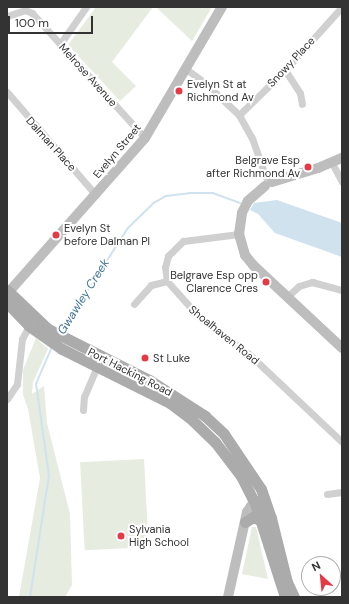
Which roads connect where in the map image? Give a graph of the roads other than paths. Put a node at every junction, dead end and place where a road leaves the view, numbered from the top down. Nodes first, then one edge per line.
1 (86, 7) edge
2 (222, 7) edge
3 (342, 7) edge
4 (7, 16) edge
5 (60, 44) junction
6 (186, 69) junction
7 (285, 70) junction
8 (7, 92) edge
9 (302, 104) dead end
10 (239, 115) junction
11 (145, 138) junction
12 (342, 158) edge
13 (332, 163) junction
14 (268, 182) junction
15 (342, 182) edge
16 (96, 195) junction
17 (239, 234) junction
18 (167, 281) junction
19 (342, 290) edge
20 (7, 295) edge
21 (287, 297) junction
22 (134, 304) dead end
23 (29, 326) junction
24 (47, 334) junction
25 (64, 344) junction
26 (342, 348) edge
27 (97, 367) junction
28 (7, 400) edge
29 (83, 410) dead end
30 (342, 442) edge
31 (342, 492) edge
32 (327, 494) dead end
33 (260, 500) junction
34 (262, 521) junction
35 (244, 522) junction
36 (228, 597) edge
37 (285, 597) edge
38 (294, 597) edge

1 - 5 street
2 - 6 street, Evelyn Street
3 - 7 street, Snowy Place
4 - 5 street, Melrose Avenue
5 - 11 street, Melrose Avenue
6 - 10 street
6 - 11 street, Evelyn Street
7 - 9 street
7 - 10 street, Snowy Place
8 - 16 street, Dalman Place
10 - 14 street
11 - 16 street, Evelyn Street
12 - 13 street
13 - 14 street
13 - 15 street
14 - 17 street
16 - 20 street, Evelyn Street
17 - 18 street
17 - 21 street
18 - 22 street
18 - 30 street, Shoalhaven Road
19 - 21 street
20 - 23 main road, Port Hacking Road
20 - 24 main road, Port Hacking Road
21 - 26 street
23 - 24 main road, Port Hacking Road
23 - 28 street
24 - 25 main road, Port Hacking Road
25 - 27 main road, Port Hacking Road
25 - 33 main road, Port Hacking Road
27 - 29 street
27 - 33 main road, Port Hacking Road
31 - 32 street
33 - 34 main road, Port Hacking Road
33 - 35 street
33 - 38 main road, Port Hacking Road
34 - 35 main road
34 - 37 main road, Port Hacking Road
35 - 36 street

